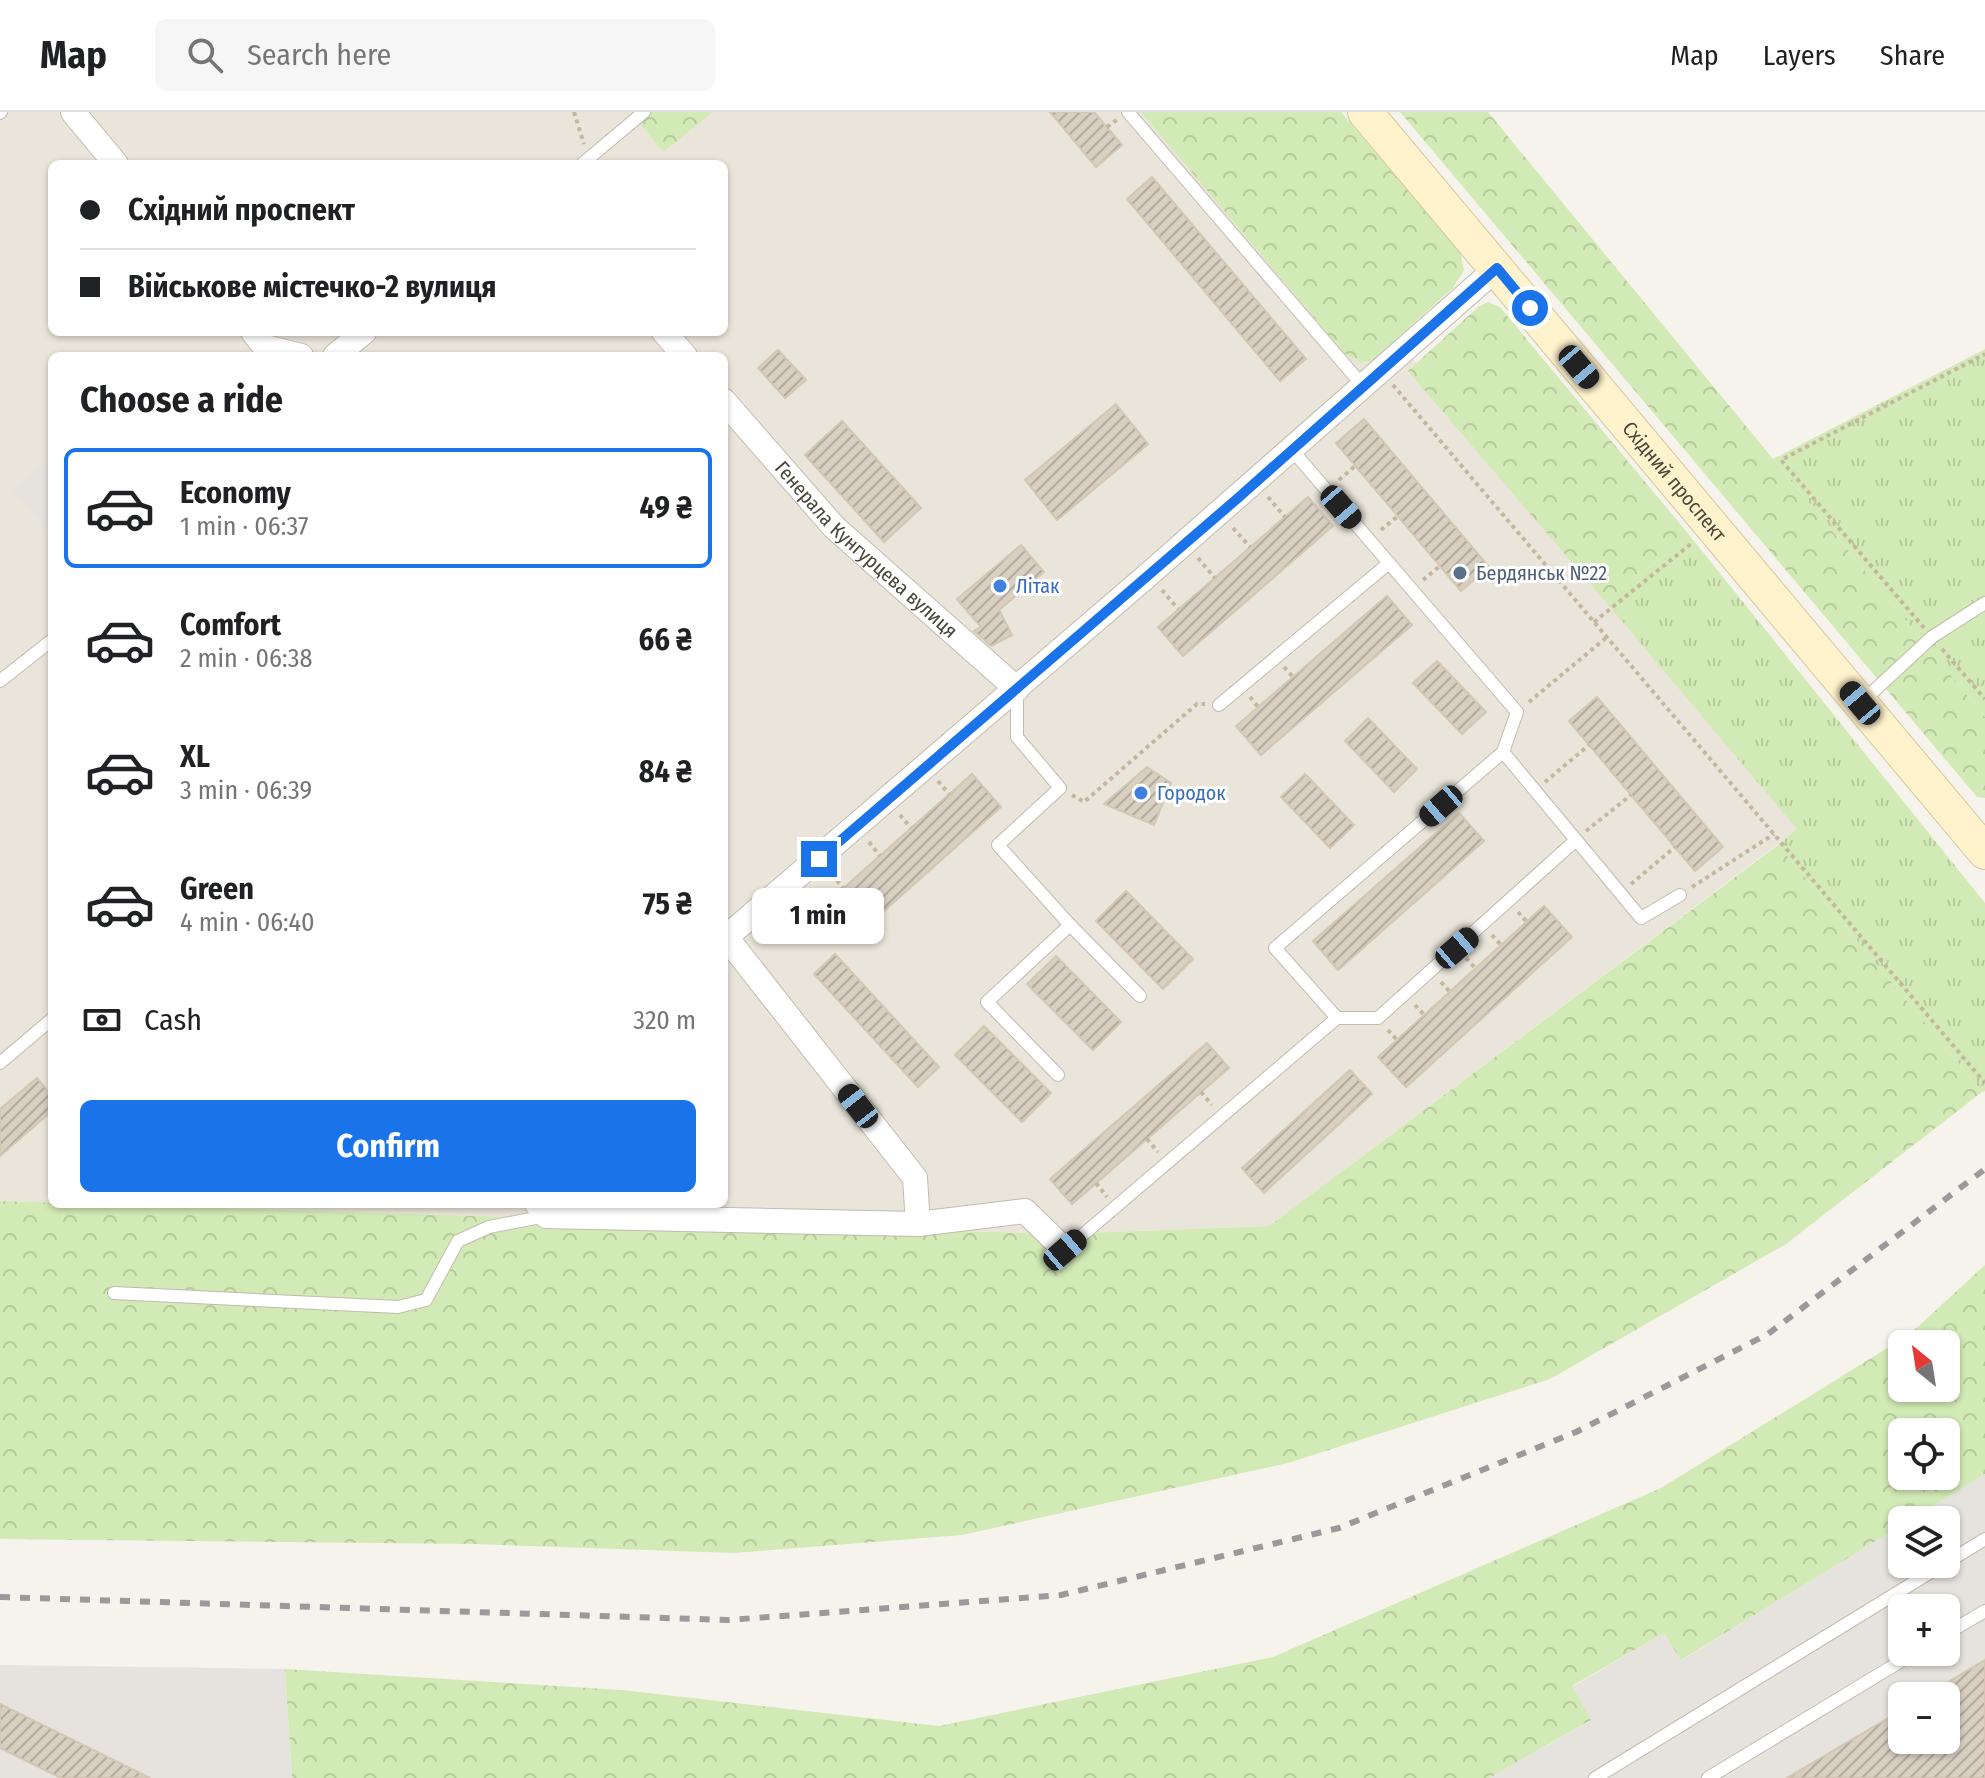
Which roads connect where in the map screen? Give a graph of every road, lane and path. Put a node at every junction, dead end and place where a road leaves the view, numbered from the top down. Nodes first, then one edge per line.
1 (73, 112) edge
2 (574, 112) edge
3 (644, 112) edge
4 (1128, 112) edge
5 (1365, 112) edge
6 (113, 160) edge
7 (585, 160) edge
8 (586, 160) edge
9 (1497, 268) junction
10 (256, 336) edge
11 (359, 336) edge
12 (668, 336) edge
13 (285, 352) edge
14 (340, 352) edge
15 (682, 352) edge
16 (1985, 354) edge
17 (1372, 379) junction
18 (728, 406) edge
19 (1292, 450) junction
20 (1355, 466) dead end
21 (1255, 482) junction
22 (1327, 490) junction
23 (1398, 516) dead end
24 (1285, 517) dead end
25 (1712, 526) junction
26 (1369, 540) junction
27 (1389, 563) junction
28 (1440, 566) dead end
29 (1412, 589) junction
30 (1985, 603) edge
31 (1594, 622) junction
32 (1607, 637) junction
33 (1932, 637) junction
34 (48, 643) edge
35 (0, 681) edge
36 (1017, 689) junction
37 (1985, 699) edge
38 (1860, 703) junction
39 (1219, 705) joint
40 (1517, 712) junction
41 (1589, 745) dead end
42 (1503, 752) junction
43 (1060, 788) junction
44 (1535, 790) junction
45 (1631, 795) dead end
46 (1774, 834) junction
47 (1576, 840) junction
48 (1675, 847) dead end
49 (1985, 852) edge
50 (1620, 893) junction
51 (1680, 895) joint
52 (1070, 925) junction
53 (728, 935) edge
54 (728, 942) edge
55 (1140, 996) dead end
56 (1337, 1018) junction
57 (48, 1022) edge
58 (0, 1063) edge
59 (1058, 1075) dead end
60 (1984, 1081) edge
61 (542, 1210) edge
62 (918, 1224) junction
63 (1065, 1250) joint
64 (114, 1293) dead end
65 (1985, 1539) edge
66 (1960, 1554) edge
67 (1921, 1578) edge
68 (1985, 1611) edge
69 (1960, 1626) edge
70 (1893, 1666) edge
71 (1595, 1778) edge
72 (1708, 1778) edge

1 - 6 street
2 - 7 path
3 - 8 lane
4 - 17 lane
5 - 9 main road, Східний проспект
9 - 17 street
9 - 25 main road, Східний проспект
10 - 13 street
11 - 14 street
12 - 15 street
16 - 33 path
17 - 19 street
17 - 31 path
18 - 36 street, Генерала Кунгурцева вулиця
19 - 21 street
19 - 22 lane
20 - 22 path
21 - 24 path
21 - 36 street
22 - 26 lane
23 - 26 path
25 - 31 path
25 - 38 main road, Східний проспект
26 - 27 lane
27 - 29 lane
27 - 39 lane
28 - 29 path
29 - 40 lane
30 - 33 lane
31 - 32 path
32 - 40 path
32 - 46 path
33 - 37 path
33 - 38 lane
34 - 35 lane
36 - 43 lane
36 - 53 street
38 - 49 main road, Східний проспект
39 - 43 path
40 - 42 lane
41 - 44 path
42 - 44 lane
42 - 56 lane
43 - 52 lane
44 - 47 lane
45 - 47 path
46 - 51 path
46 - 60 path
47 - 50 lane
47 - 56 lane
48 - 50 path
50 - 51 lane
52 - 55 lane
52 - 59 lane
54 - 62 street
56 - 63 lane
57 - 58 lane
61 - 62 street
61 - 64 lane
62 - 63 street
65 - 66 lane
67 - 71 lane
68 - 69 lane
70 - 72 lane

